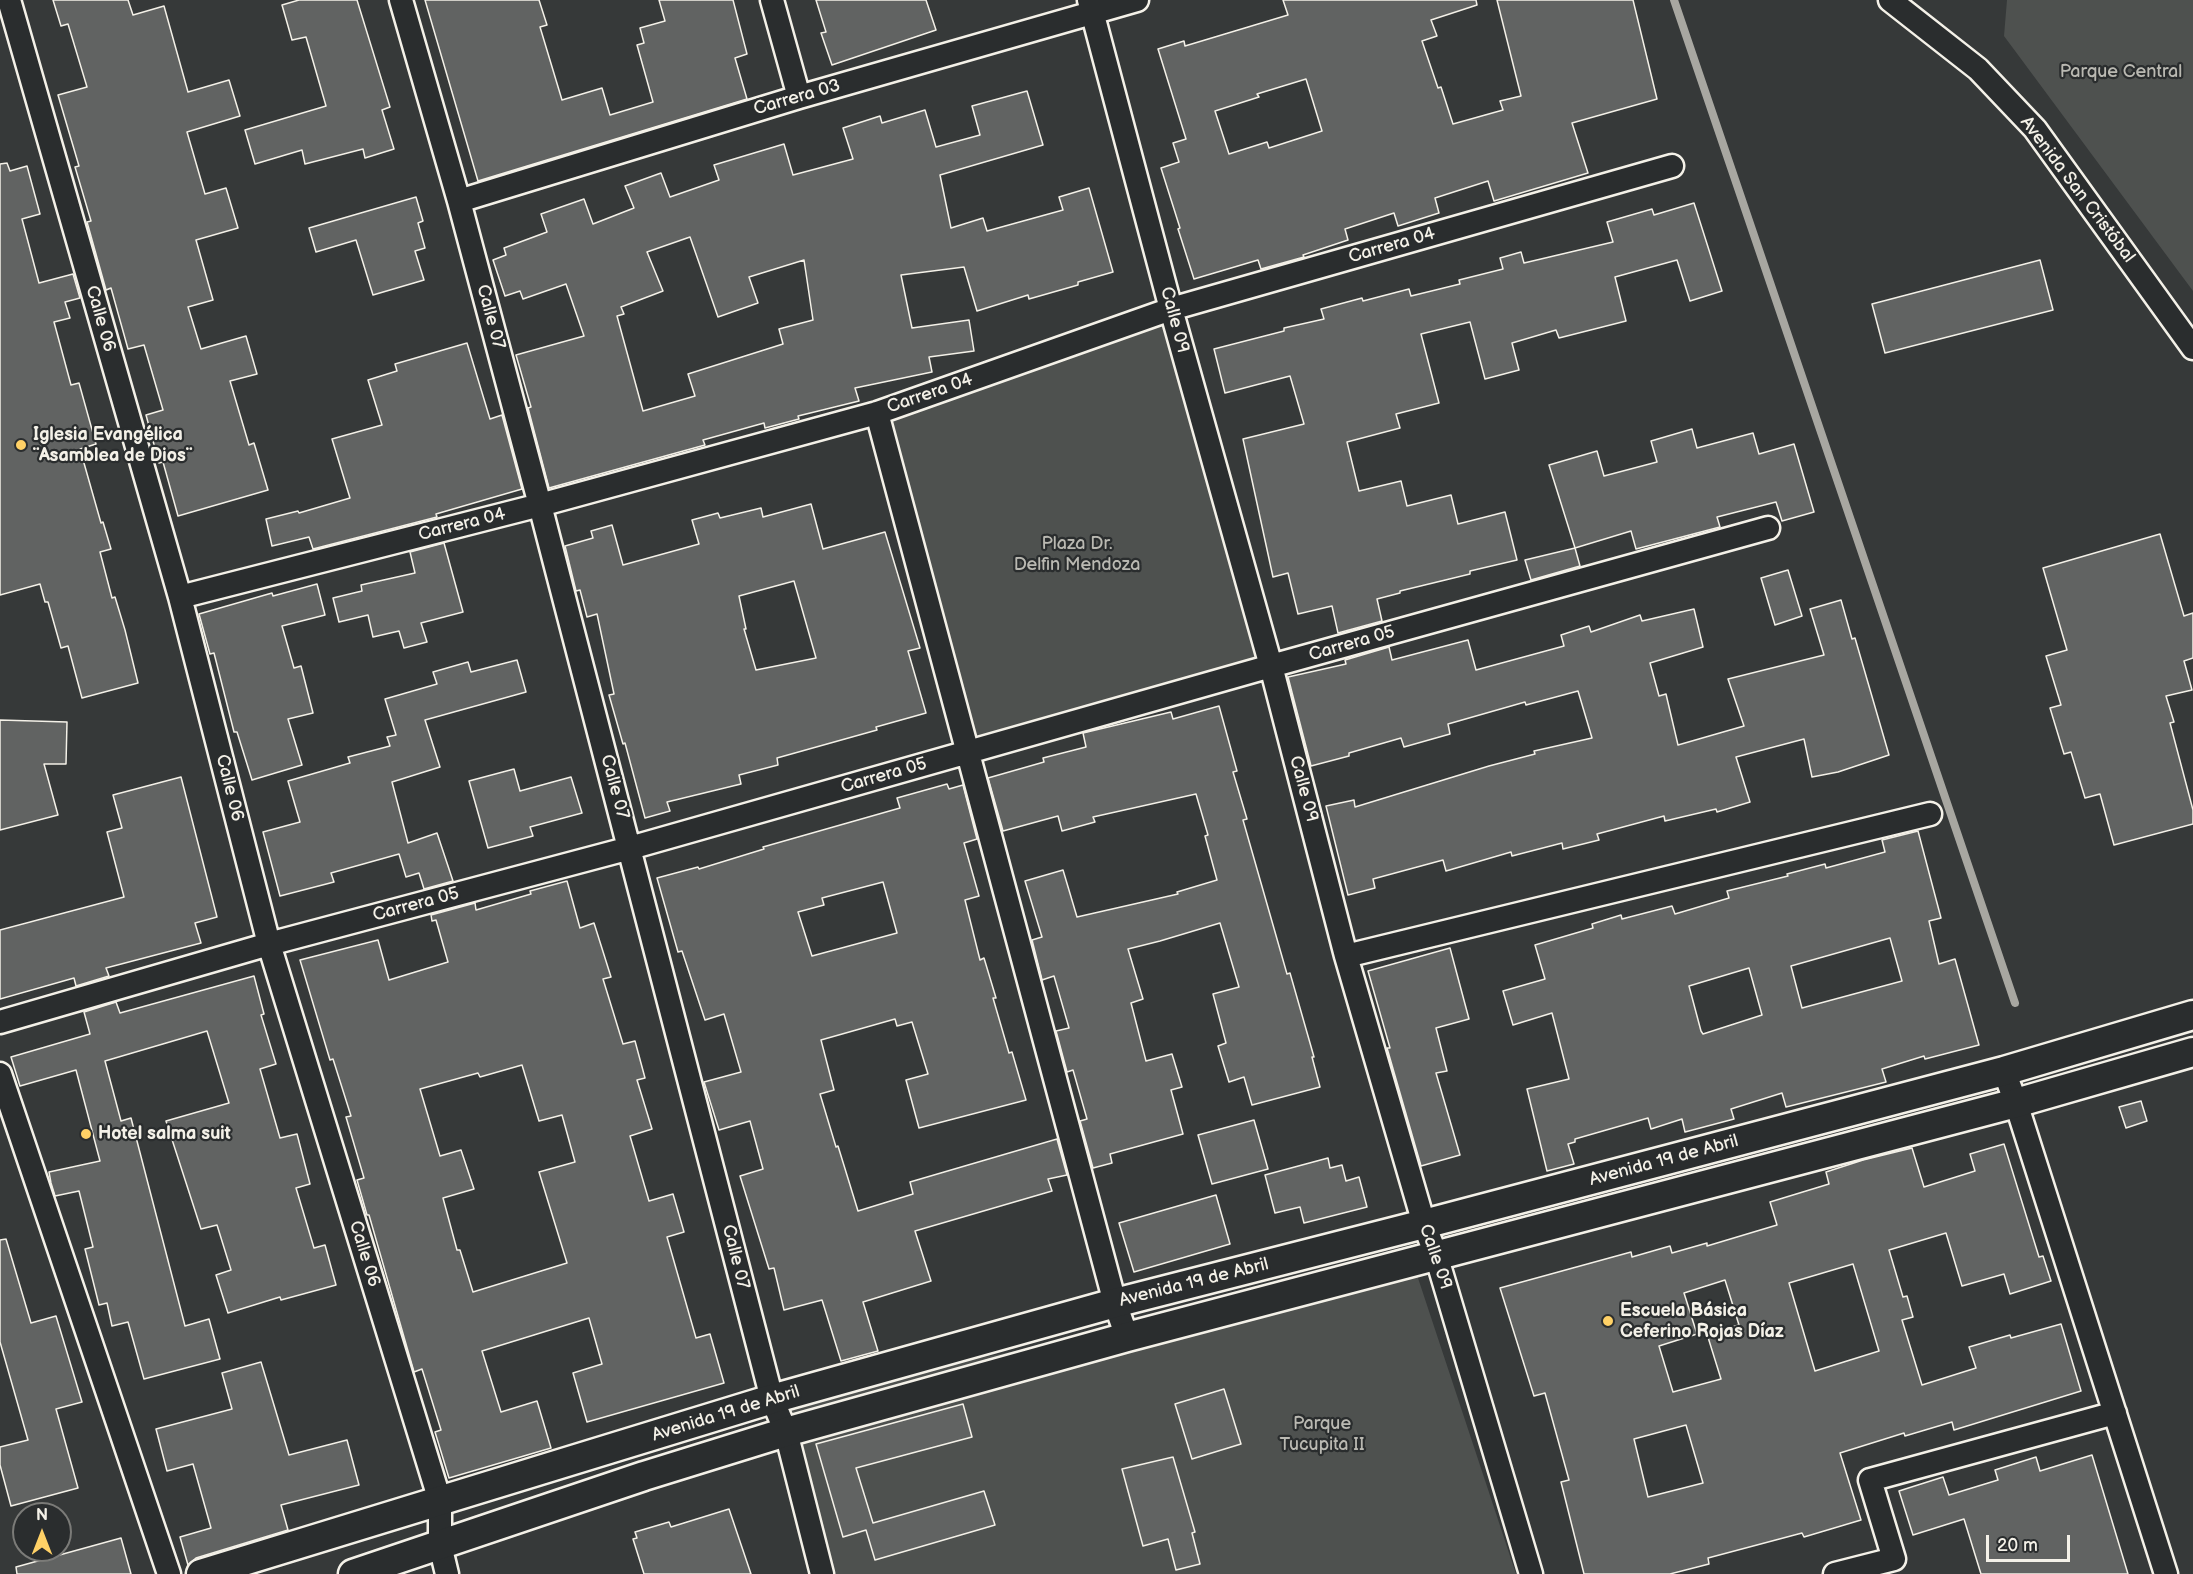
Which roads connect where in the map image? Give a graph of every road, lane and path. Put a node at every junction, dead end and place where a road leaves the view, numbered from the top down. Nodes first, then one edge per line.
1 (9, 0) edge
2 (401, 0) edge
3 (772, 0) edge
4 (1137, 0) edge
5 (1890, 0) edge
6 (1091, 7) edge
7 (799, 97) junction
8 (1672, 166) dead end
9 (459, 201) junction
10 (1171, 309) junction
11 (2193, 348) edge
12 (877, 413) junction
13 (540, 504) junction
14 (1768, 528) dead end
15 (180, 597) junction
16 (1271, 666) junction
17 (969, 752) junction
18 (1930, 814) dead end
19 (630, 848) junction
20 (269, 944) junction
21 (1346, 956) junction
22 (2193, 1016) edge
23 (0, 1022) edge
24 (2193, 1052) edge
25 (2004, 1071) junction
26 (0, 1074) edge
27 (2016, 1103) junction
28 (1424, 1224) junction
29 (1436, 1255) junction
30 (1116, 1303) junction
31 (1127, 1337) junction
32 (772, 1399) junction
33 (2115, 1413) junction
34 (786, 1432) junction
35 (440, 1501) junction
36 (440, 1545) junction
37 (170, 1574) edge
38 (201, 1574) edge
39 (353, 1574) edge
40 (447, 1574) edge
41 (822, 1574) edge
42 (1531, 1574) edge
43 (1835, 1574) edge
44 (2166, 1574) edge

1 - 15 street, Calle 06
2 - 9 street, Calle 07
3 - 7 street
4 - 6 street, Carrera 03
5 - 11 street, Avenida San Cristóbal
6 - 7 street, Carrera 03
6 - 10 street, Calle 09
7 - 9 street, Carrera 03
8 - 10 street, Carrera 04
9 - 13 street, Calle 07
10 - 12 street, Carrera 04
10 - 16 street, Calle 09
12 - 13 street, Carrera 04
12 - 17 street
13 - 15 street, Carrera 04
13 - 19 street, Calle 07
14 - 16 street, Carrera 05
15 - 20 street, Calle 06
16 - 17 street, Carrera 05
16 - 21 street, Calle 09
17 - 19 street, Carrera 05
17 - 30 street
18 - 21 street
19 - 20 street, Carrera 05
19 - 32 street, Calle 07
20 - 23 street, Carrera 05
20 - 35 street, Calle 06
21 - 28 street, Calle 09
22 - 25 street, Avenida 19 de Abril
24 - 27 street, Avenida 19 de Abril
25 - 27 street
25 - 28 street, Avenida 19 de Abril
26 - 37 street
27 - 29 street, Avenida 19 de Abril
27 - 33 street
28 - 29 street, Calle 09
28 - 30 street, Avenida 19 de Abril
29 - 31 street, Avenida 19 de Abril
29 - 42 street, Calle 09
30 - 31 street
30 - 32 street, Avenida 19 de Abril
31 - 34 street, Avenida 19 de Abril
32 - 34 street, Calle 07
32 - 35 street, Avenida 19 de Abril
33 - 43 street
33 - 44 street
34 - 36 street, Avenida 19 de Abril
34 - 41 street, Calle 07
35 - 36 street, Calle 06
35 - 38 street, Avenida 19 de Abril
36 - 39 street, Avenida 19 de Abril
36 - 40 street, Calle 06

